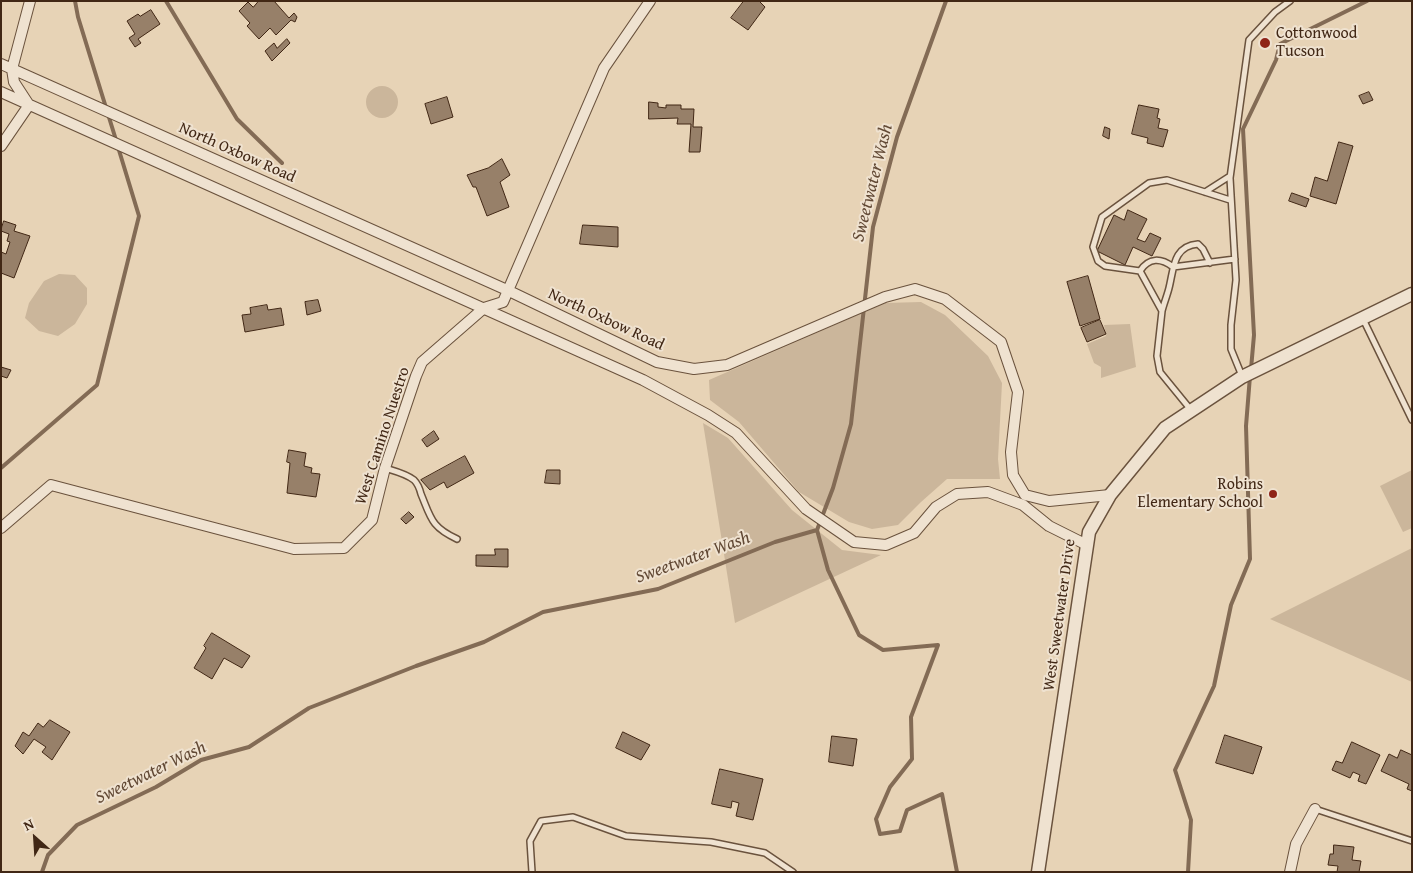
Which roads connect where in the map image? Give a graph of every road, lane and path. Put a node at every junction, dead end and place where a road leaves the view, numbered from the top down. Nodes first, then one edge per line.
1 (30, 1) edge
2 (650, 1) edge
3 (1290, 1) edge
4 (1, 64) edge
5 (12, 69) junction
6 (1, 92) edge
7 (29, 105) junction
8 (1, 146) edge
9 (1230, 176) junction
10 (1205, 192) junction
11 (1230, 200) junction
12 (1235, 259) junction
13 (1210, 263) junction
14 (1173, 267) junction
15 (1140, 271) junction
16 (507, 290) junction
17 (1412, 294) edge
18 (484, 308) junction
19 (1162, 311) junction
20 (1362, 318) junction
21 (1242, 377) junction
22 (1191, 410) junction
23 (1412, 420) edge
24 (385, 468) junction
25 (1110, 495) junction
26 (1, 528) edge
27 (457, 539) dead end
28 (1087, 545) junction
29 (1315, 809) joint
30 (1412, 841) edge
31 (532, 872) edge
32 (793, 872) edge
33 (1038, 872) edge
34 (1290, 872) edge

1 - 5 street
2 - 16 street, West Camino Nuestro
3 - 9 lane
4 - 5 street, North Oxbow Road
5 - 7 street
5 - 16 street, North Oxbow Road
6 - 7 street
7 - 8 street
7 - 18 street
9 - 10 lane
9 - 11 lane
10 - 11 lane
10 - 15 lane
11 - 12 lane
12 - 13 lane
12 - 21 lane
13 - 14 lane
13 - 14 lane
14 - 15 lane
14 - 19 lane
15 - 19 lane
16 - 18 street, West Camino Nuestro
16 - 25 street, North Oxbow Road
17 - 20 street, West Sweetwater Drive
18 - 24 street, West Camino Nuestro
18 - 28 street
19 - 22 lane
20 - 21 street, West Sweetwater Drive
20 - 23 lane
21 - 22 street, West Sweetwater Drive
22 - 25 street, West Sweetwater Drive
24 - 26 street, West Camino Nuestro
24 - 27 lane
25 - 28 street, West Sweetwater Drive
28 - 33 street, West Sweetwater Drive
29 - 30 lane
29 - 34 street
31 - 32 lane

